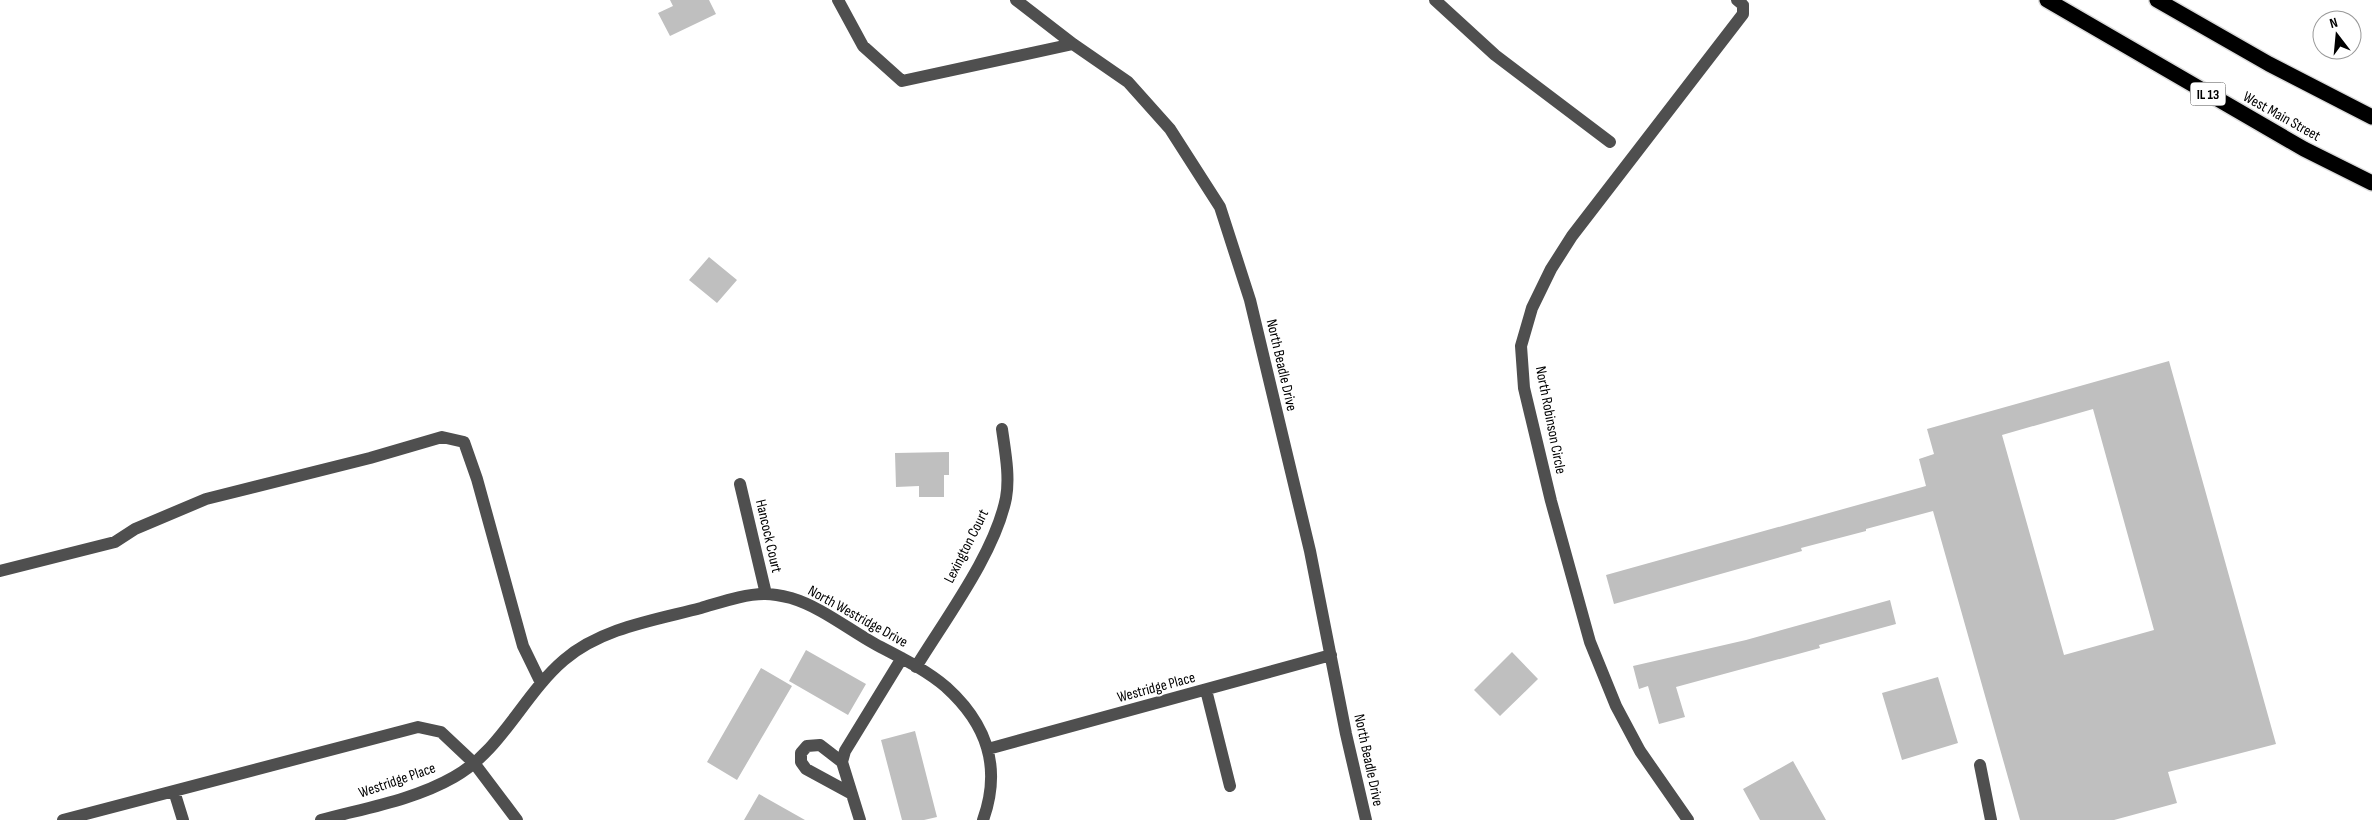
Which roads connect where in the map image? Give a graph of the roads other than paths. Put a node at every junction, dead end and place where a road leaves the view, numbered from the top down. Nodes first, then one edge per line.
1 (838, 0) edge
2 (1016, 0) edge
3 (1435, 0) edge
4 (2047, 0) edge
5 (2157, 0) edge
6 (1740, 3) edge
7 (1073, 44) junction
8 (2372, 117) edge
9 (1610, 142) dead end
10 (2372, 183) edge
11 (1002, 429) dead end
12 (740, 484) dead end
13 (0, 570) edge
14 (766, 594) junction
15 (1331, 655) junction
16 (902, 658) junction
17 (916, 667) junction
18 (555, 668) joint
19 (541, 683) junction
20 (1206, 690) junction
21 (988, 749) junction
22 (842, 762) junction
23 (474, 763) junction
24 (1980, 765) dead end
25 (1230, 786) dead end
26 (174, 791) junction
27 (852, 794) junction
28 (63, 820) edge
29 (182, 820) edge
30 (321, 820) edge
31 (517, 820) edge
32 (860, 820) edge
33 (983, 820) edge
34 (1366, 820) edge
35 (1688, 820) edge
36 (1991, 820) edge

1 - 7 street
2 - 7 street, North Beadle Drive
3 - 9 street
4 - 10 highway, West Main Street / IL 13
5 - 8 highway
6 - 35 street, North Robinson Circle
7 - 15 street, North Beadle Drive
11 - 17 street, Lexington Court
12 - 14 street, Hancock Court
13 - 19 street
14 - 16 street, North Westridge Drive
14 - 18 street, North Westridge Drive
15 - 20 street, Westridge Place
15 - 34 street, North Beadle Drive
16 - 17 street, North Westridge Drive
16 - 22 street
17 - 21 street, North Westridge Drive
18 - 19 street, Westridge Place
19 - 23 street, Westridge Place
20 - 21 street, Westridge Place
20 - 25 street
21 - 33 street, North Westridge Drive
22 - 27 street
22 - 27 street
23 - 26 street
23 - 30 street, Westridge Place
23 - 31 street
24 - 36 street
26 - 28 street
26 - 29 street
27 - 32 street

